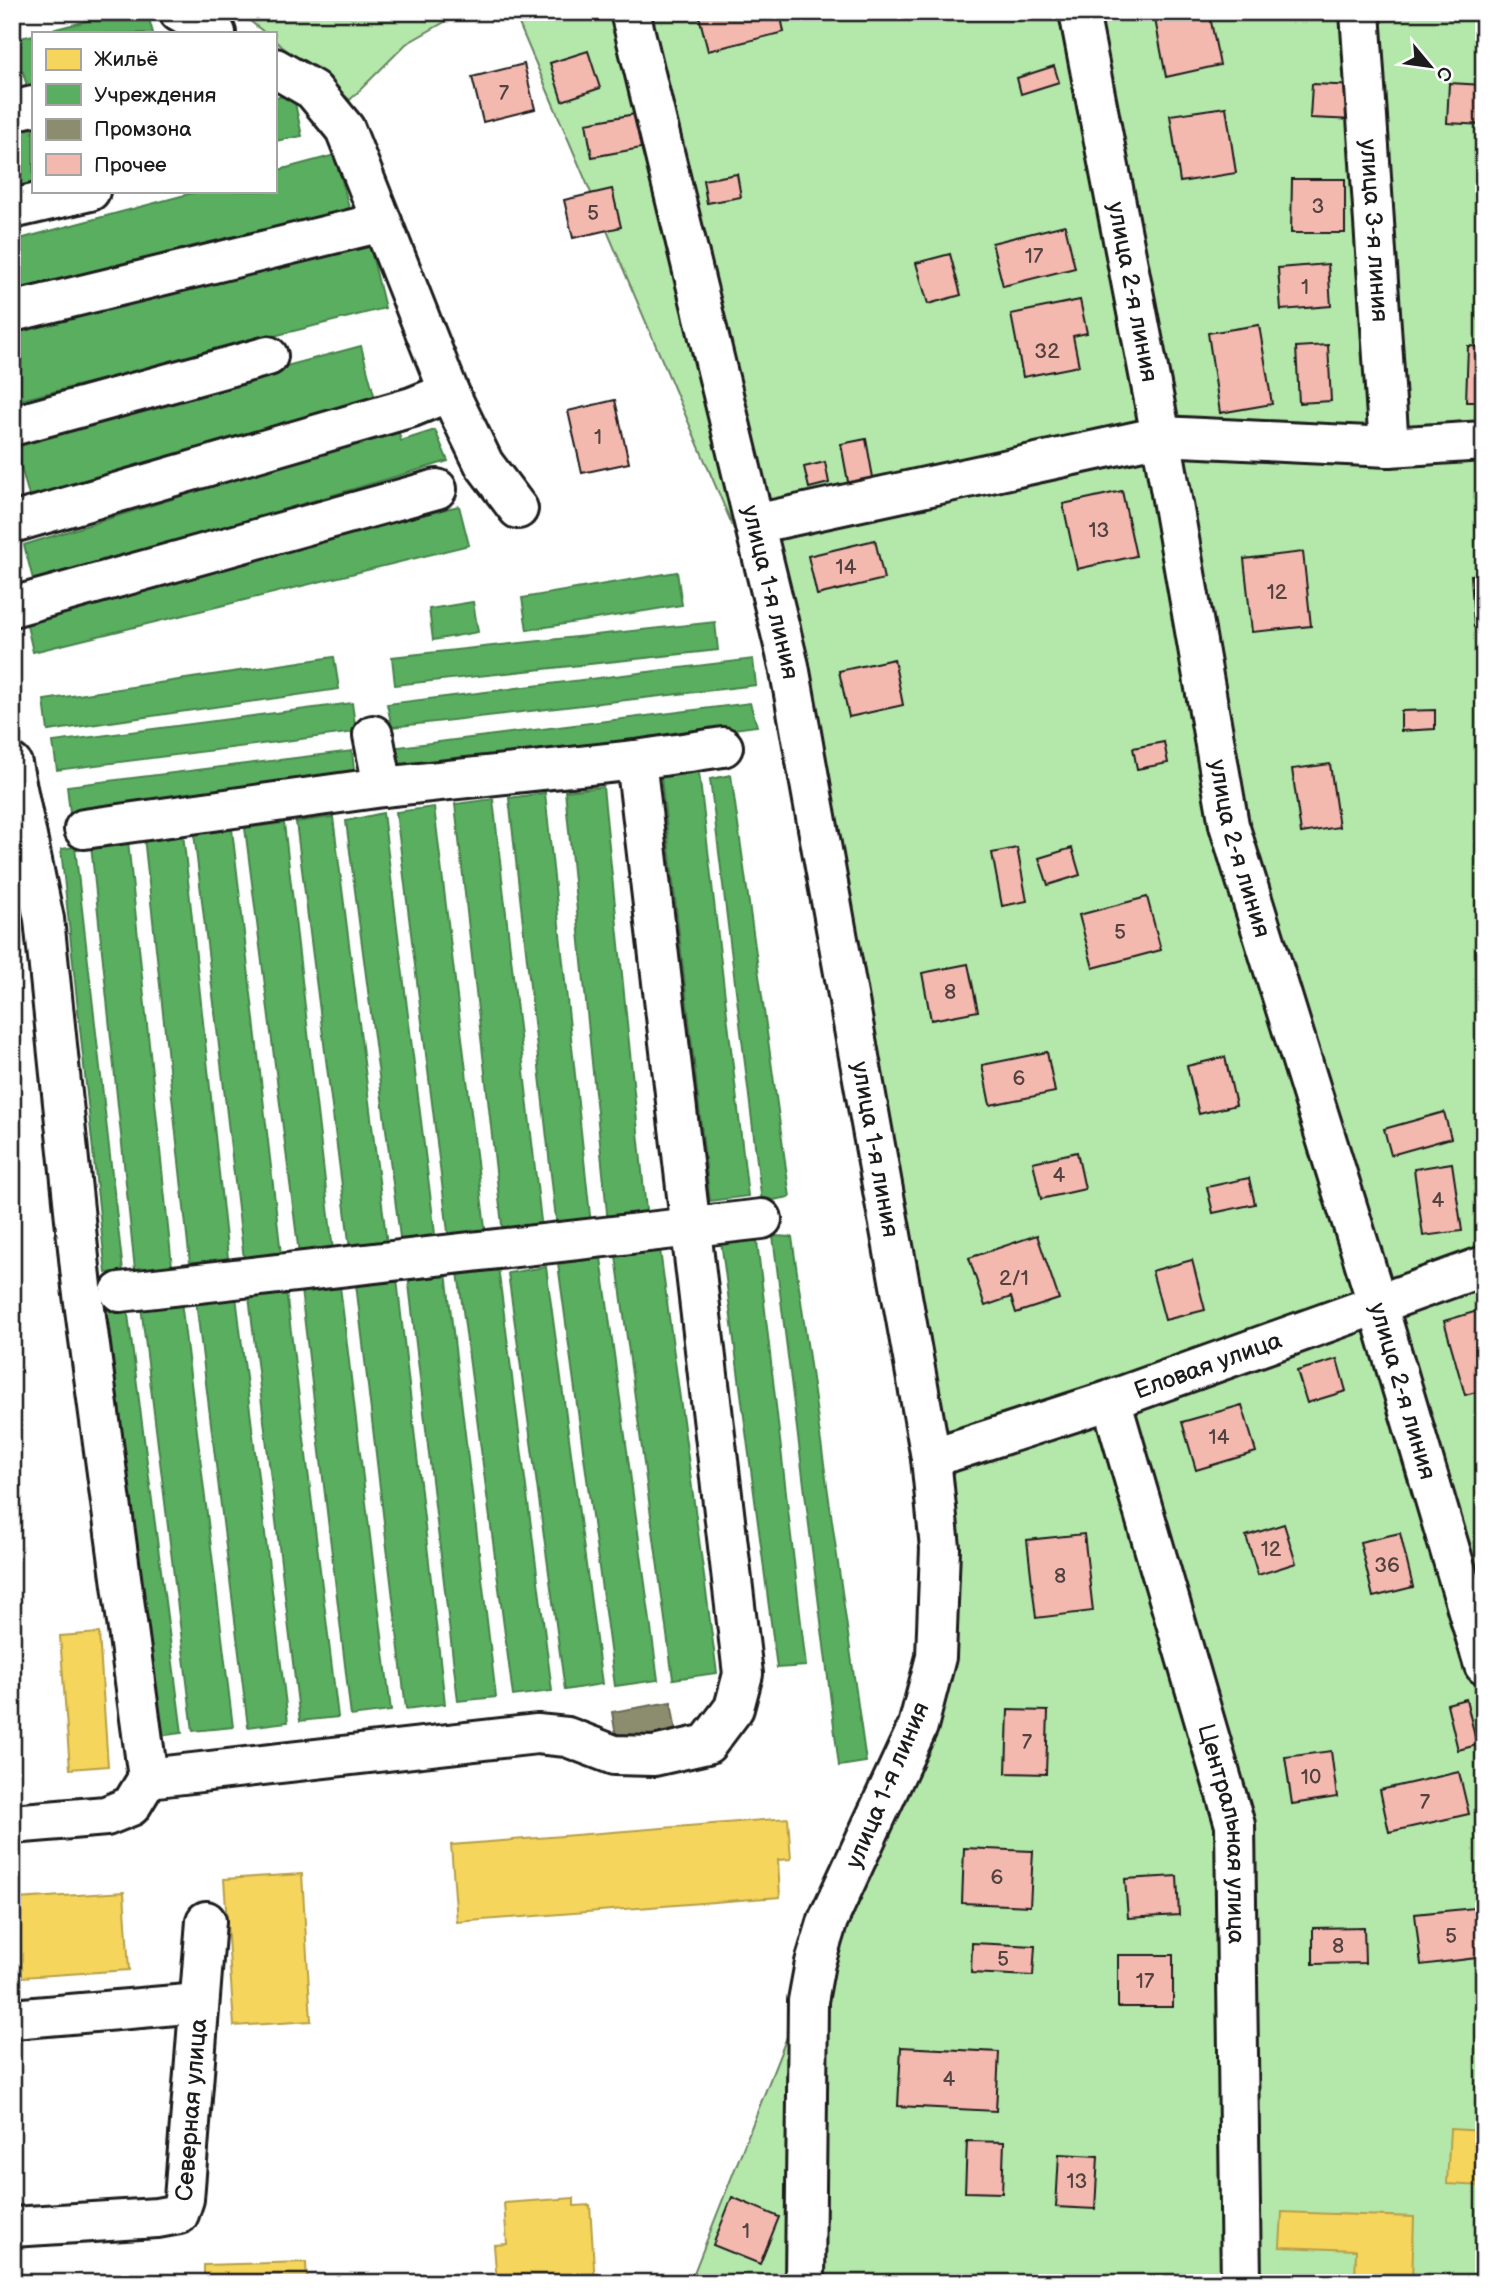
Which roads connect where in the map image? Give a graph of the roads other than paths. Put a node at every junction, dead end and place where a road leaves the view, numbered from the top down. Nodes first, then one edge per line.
1 (179, 12) edge
2 (630, 12) edge
3 (1079, 12) edge
4 (1360, 12) edge
5 (214, 32) edge
6 (276, 69) edge
7 (32, 106) edge
8 (12, 111) edge
9 (86, 192) edge
10 (12, 209) edge
11 (382, 222) junction
12 (12, 312) edge
13 (268, 356) dead end
14 (449, 392) junction
15 (12, 426) edge
16 (1161, 436) junction
17 (1484, 441) edge
18 (1389, 447) junction
19 (437, 489) dead end
20 (518, 509) dead end
21 (12, 523) edge
22 (755, 524) junction
23 (12, 607) edge
24 (373, 735) dead end
25 (723, 747) dead end
26 (636, 760) junction
27 (12, 764) edge
28 (383, 787) junction
29 (85, 829) dead end
30 (762, 1219) dead end
31 (690, 1227) junction
32 (1484, 1266) edge
33 (120, 1292) dead end
34 (1377, 1303) junction
35 (1111, 1400) junction
36 (931, 1458) junction
37 (1484, 1665) edge
38 (148, 1778) junction
39 (12, 1824) edge
40 (206, 1921) dead end
41 (199, 2003) junction
42 (12, 2019) edge
43 (12, 2227) edge
44 (805, 2283) edge
45 (1241, 2283) edge

1 - 5 street
2 - 22 street, улица 1-я линия
3 - 16 street, улица 2-я линия
4 - 18 street, улица 3-я линия
6 - 11 street
7 - 8 street
9 - 10 street
11 - 12 street
11 - 14 street
13 - 15 street
14 - 20 street
14 - 21 street
16 - 18 street
16 - 22 street
16 - 34 street, улица 2-я линия
17 - 18 street
19 - 23 street
22 - 36 street, улица 1-я линия
24 - 28 street
25 - 26 street
26 - 28 street
26 - 31 street
27 - 38 street
28 - 29 street
30 - 31 street
31 - 33 street
31 - 38 street
32 - 34 street, Еловая улица
34 - 35 street, Еловая улица
34 - 37 street, улица 2-я линия
35 - 36 street, Еловая улица
35 - 45 street, Центральная улица
36 - 44 street, улица 1-я линия
38 - 39 street
40 - 41 street, Северная улица
41 - 42 street
41 - 43 street, Северная улица

